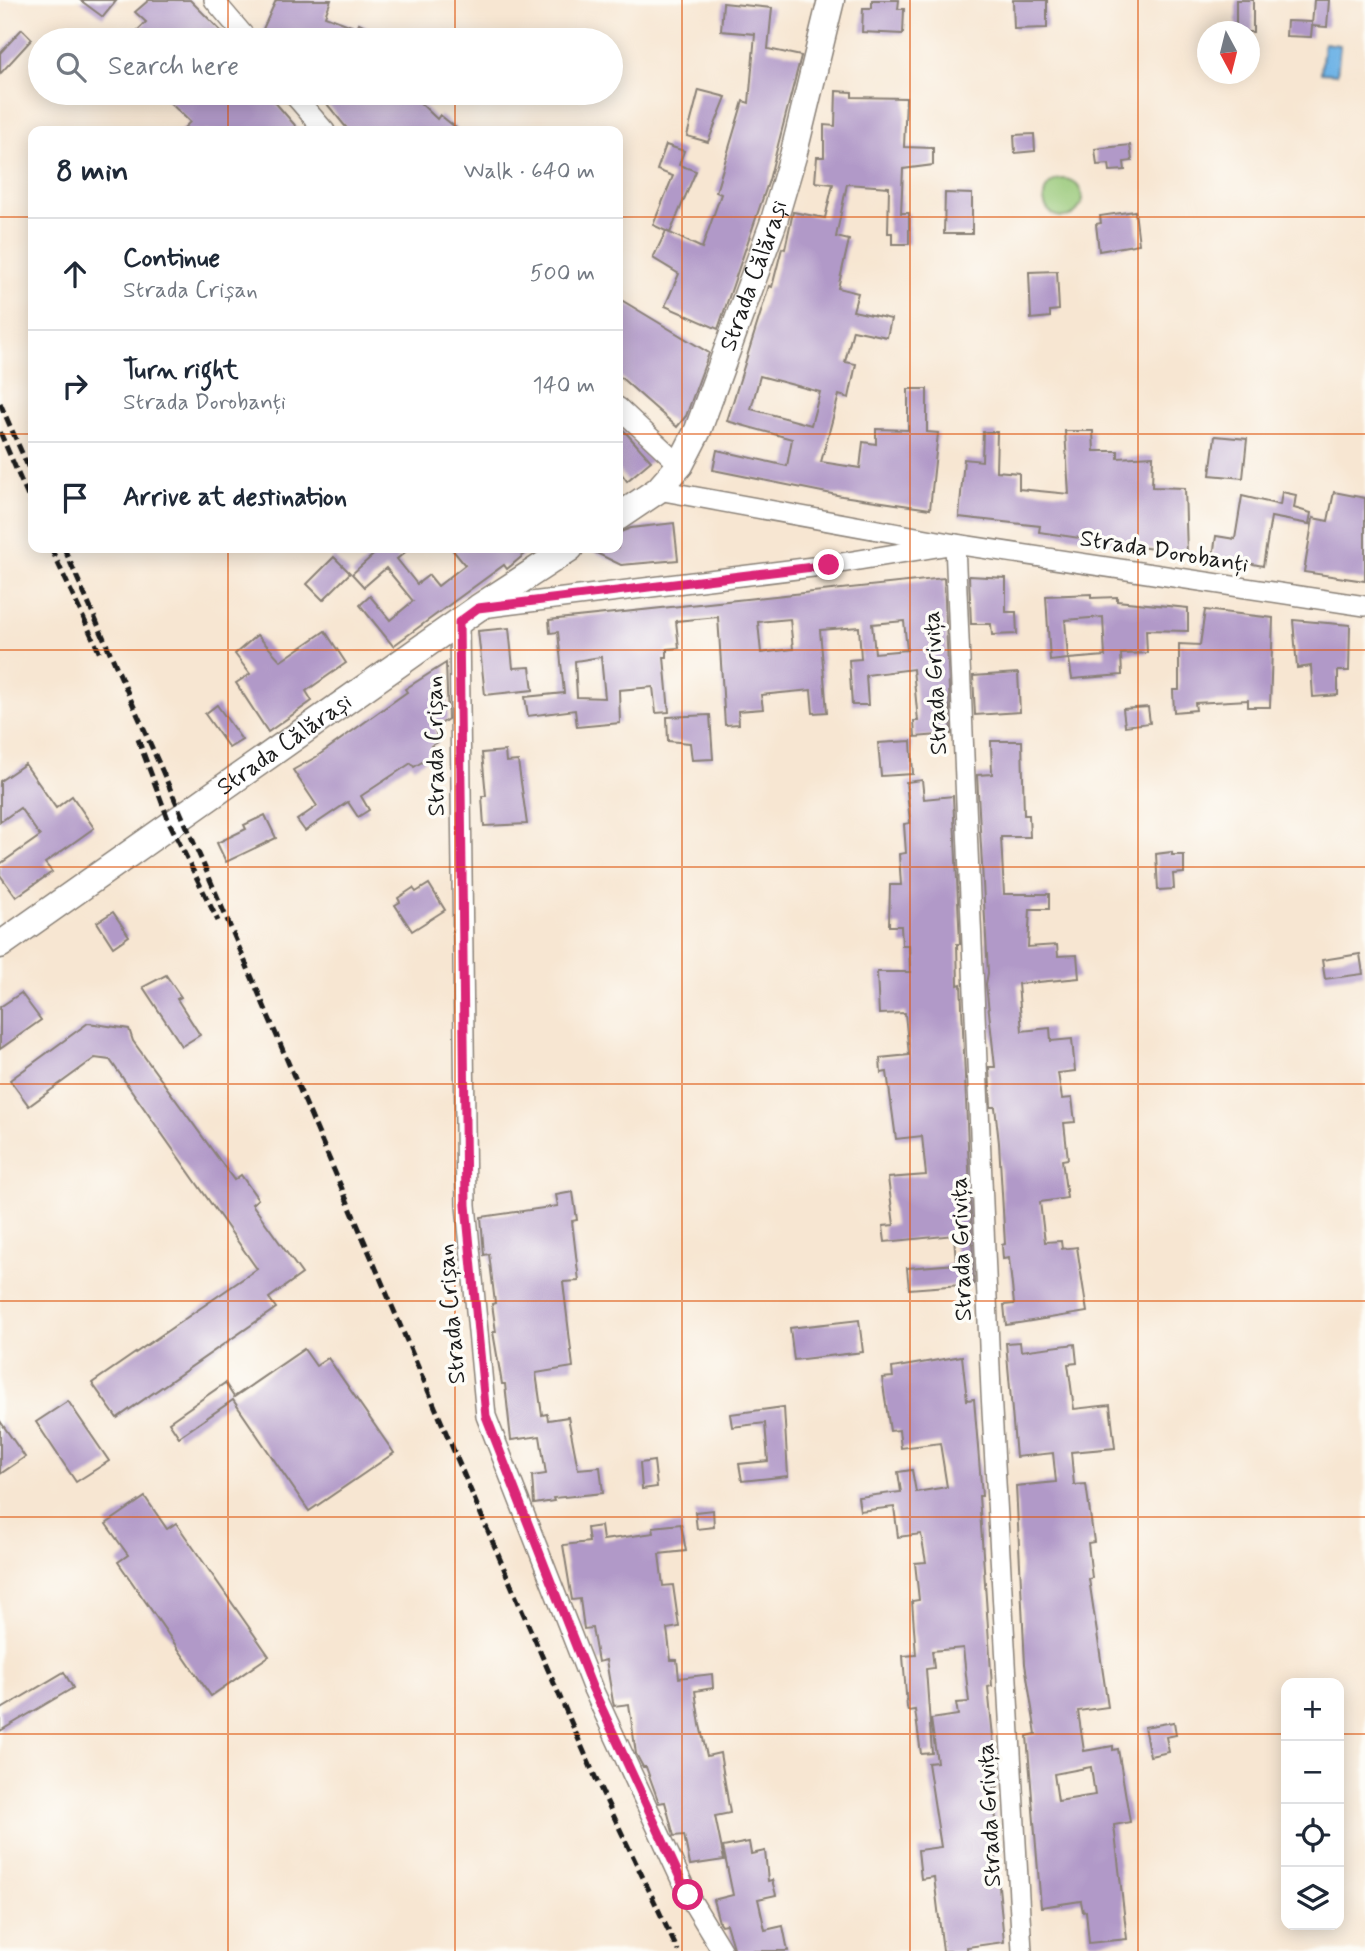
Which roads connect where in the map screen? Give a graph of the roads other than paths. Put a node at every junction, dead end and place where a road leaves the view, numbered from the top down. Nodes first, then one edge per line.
1 (214, 0) edge
2 (831, 0) edge
3 (238, 28) edge
4 (302, 105) edge
5 (321, 126) edge
6 (623, 412) edge
7 (681, 465) junction
8 (658, 490) junction
9 (623, 514) edge
10 (955, 544) junction
11 (562, 553) edge
12 (1365, 606) edge
13 (468, 615) junction
14 (0, 945) edge
15 (722, 1951) edge
16 (1022, 1951) edge

1 - 3 street
2 - 7 main road, Strada Călărași
4 - 5 street
6 - 7 street
7 - 8 main road, Strada Călărași
8 - 9 main road, Strada Călărași
8 - 10 street, Strada Dorobanți
10 - 12 street, Strada Dorobanți
10 - 13 street, Strada Dorobanți
10 - 16 street, Strada Grivița
11 - 13 main road, Strada Călărași
13 - 14 main road, Strada Călărași
13 - 15 street, Strada Crișan

